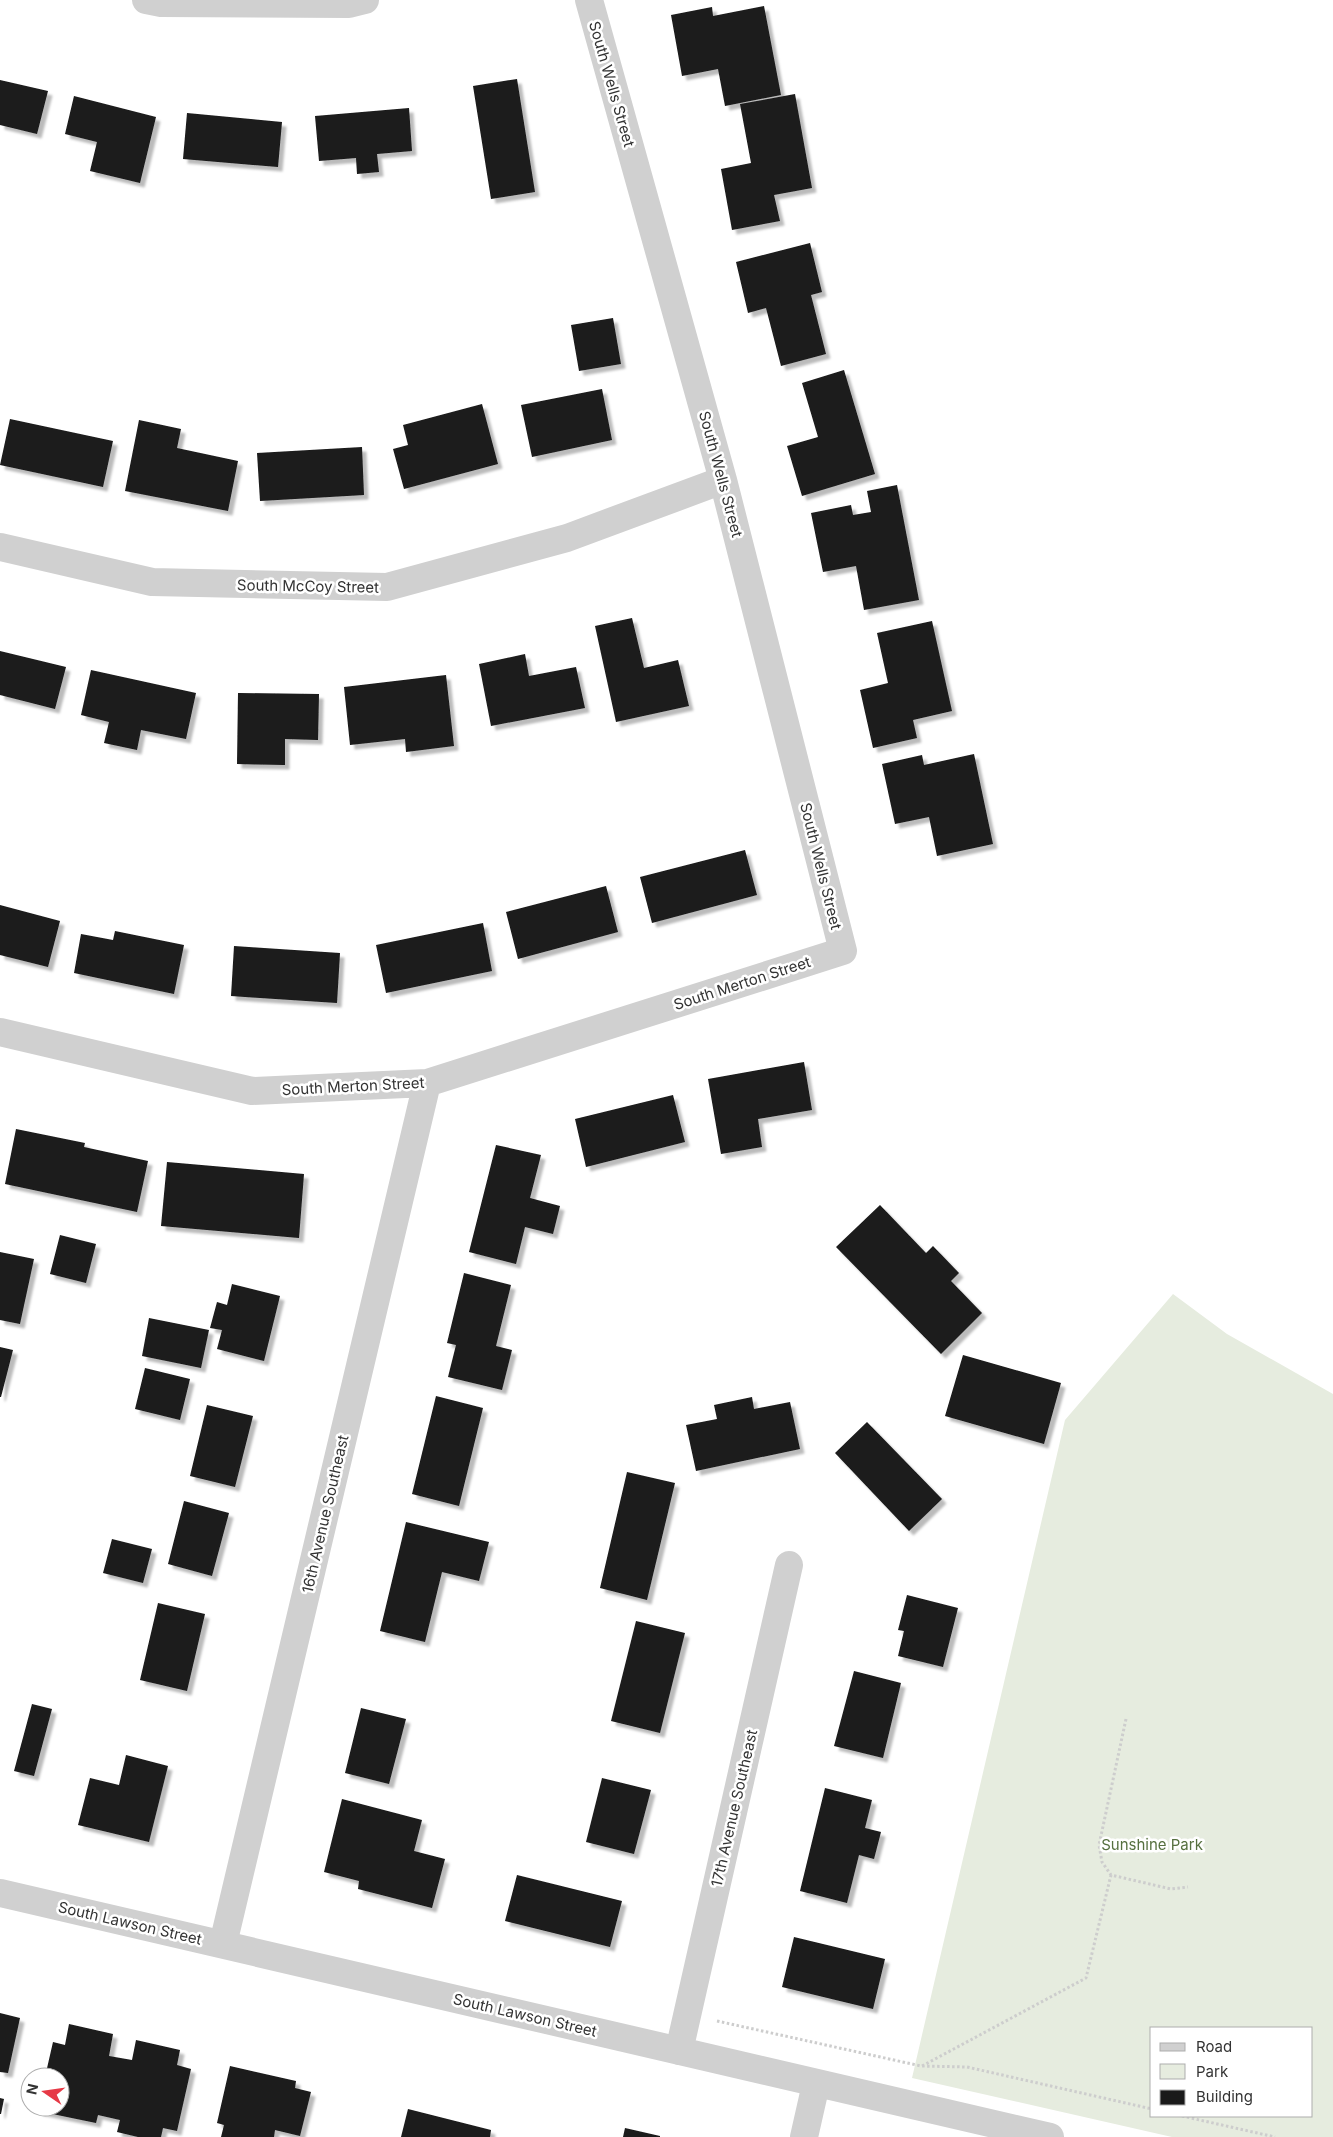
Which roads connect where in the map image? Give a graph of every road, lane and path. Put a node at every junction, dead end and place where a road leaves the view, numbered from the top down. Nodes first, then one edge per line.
1 (146, 0) edge
2 (365, 0) edge
3 (589, 0) edge
4 (723, 480) junction
5 (0, 547) edge
6 (843, 951) joint
7 (0, 1032) edge
8 (427, 1083) junction
9 (789, 1565) dead end
10 (1126, 1719) dead end
11 (1111, 1875) junction
12 (1188, 1887) dead end
13 (0, 1893) edge
14 (223, 1944) junction
15 (688, 2014) junction
16 (679, 2051) junction
17 (921, 2066) junction
18 (816, 2084) junction
19 (1150, 2109) edge
20 (1186, 2117) edge
21 (804, 2137) edge
22 (1050, 2137) edge
23 (1275, 2137) edge

1 - 2 street
3 - 4 street, South Wells Street
4 - 5 street, South McCoy Street
4 - 6 street, South Wells Street
6 - 8 street, South Merton Street
7 - 8 street, South Merton Street
8 - 14 street, 16th Avenue Southeast
9 - 15 street, 17th Avenue Southeast
10 - 11 path
11 - 12 path
11 - 17 path
13 - 14 street, South Lawson Street
14 - 16 street, South Lawson Street
15 - 16 street, 17th Avenue Southeast
15 - 17 path
16 - 18 street, South Lawson Street
17 - 19 path
18 - 21 street
18 - 22 street, South Lawson Street
20 - 23 path

